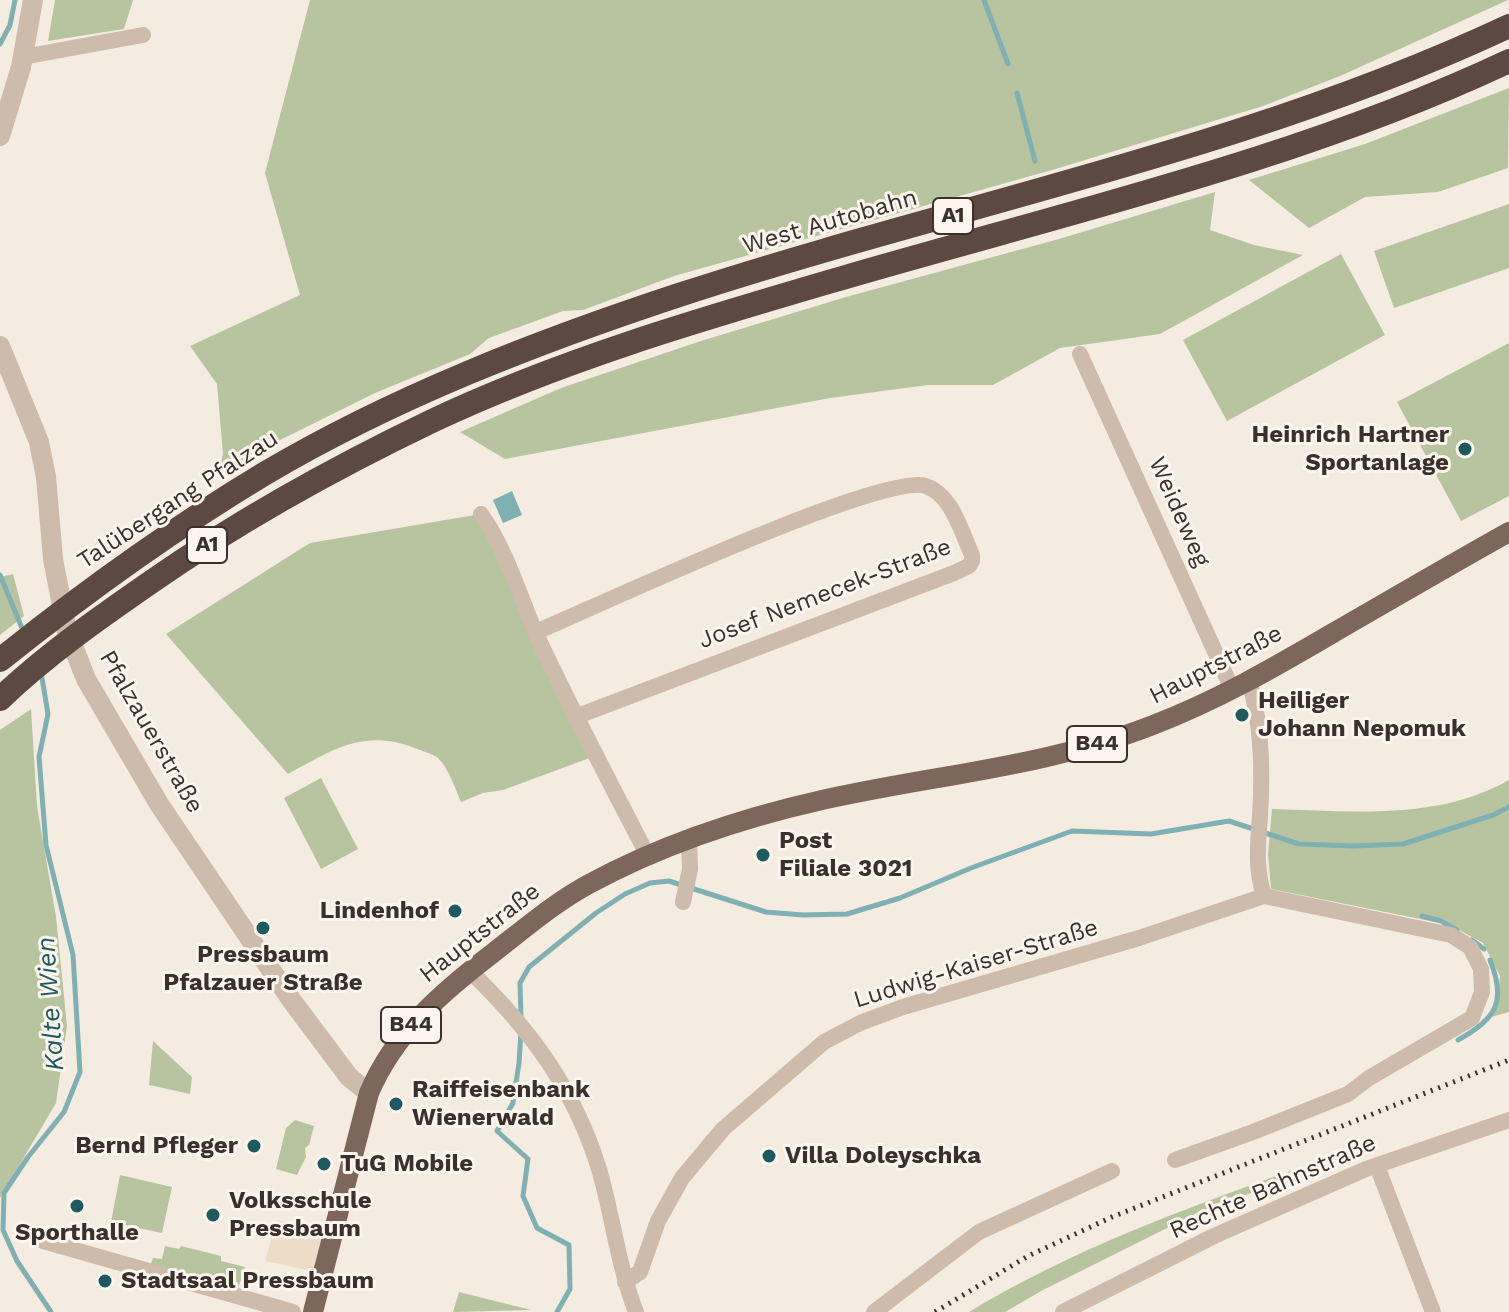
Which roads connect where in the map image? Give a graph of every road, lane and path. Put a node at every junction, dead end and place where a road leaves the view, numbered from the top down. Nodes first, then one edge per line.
1 (33, 0) edge
2 (1509, 26) edge
3 (143, 35) dead end
4 (23, 57) junction
5 (1509, 61) edge
6 (0, 136) edge
7 (0, 346) edge
8 (1080, 354) dead end
9 (397, 404) joint
10 (481, 514) dead end
11 (1509, 532) edge
12 (536, 632) junction
13 (0, 660) edge
14 (1241, 685) junction
15 (0, 699) edge
16 (575, 717) junction
17 (689, 839) junction
18 (648, 856) junction
19 (1264, 896) junction
20 (683, 902) dead end
21 (470, 971) junction
22 (369, 1093) junction
23 (1509, 1120) edge
24 (1175, 1160) dead end
25 (1377, 1166) junction
26 (1112, 1171) dead end
27 (43, 1241) dead end
28 (625, 1282) junction
29 (293, 1312) edge
30 (313, 1312) edge
31 (636, 1312) edge
32 (874, 1312) edge
33 (1063, 1312) edge
34 (1433, 1312) edge

1 - 4 street
2 - 9 highway, West Autobahn / A1
3 - 4 street
4 - 6 street
5 - 15 highway, A1
7 - 22 street, Pfalzauerstraße
8 - 14 street, Weideweg
9 - 13 highway, Talübergang Pfalzau / A1
10 - 12 street
11 - 14 main road, Hauptstraße / B44
12 - 16 street
12 - 16 street, Josef Nemecek-Straße
14 - 17 main road, Hauptstraße / B44
14 - 19 street
16 - 18 street
17 - 18 main road, Hauptstraße / B44
17 - 20 street
18 - 21 main road, Hauptstraße / B44
19 - 24 street
19 - 28 street, Ludwig-Kaiser-Straße
21 - 22 main road, Hauptstraße / B44
21 - 28 street
22 - 30 main road, Hauptstraße / B44
23 - 25 street, Rechte Bahnstraße
25 - 33 street, Rechte Bahnstraße
25 - 34 street
26 - 32 street
27 - 29 street
28 - 31 street

